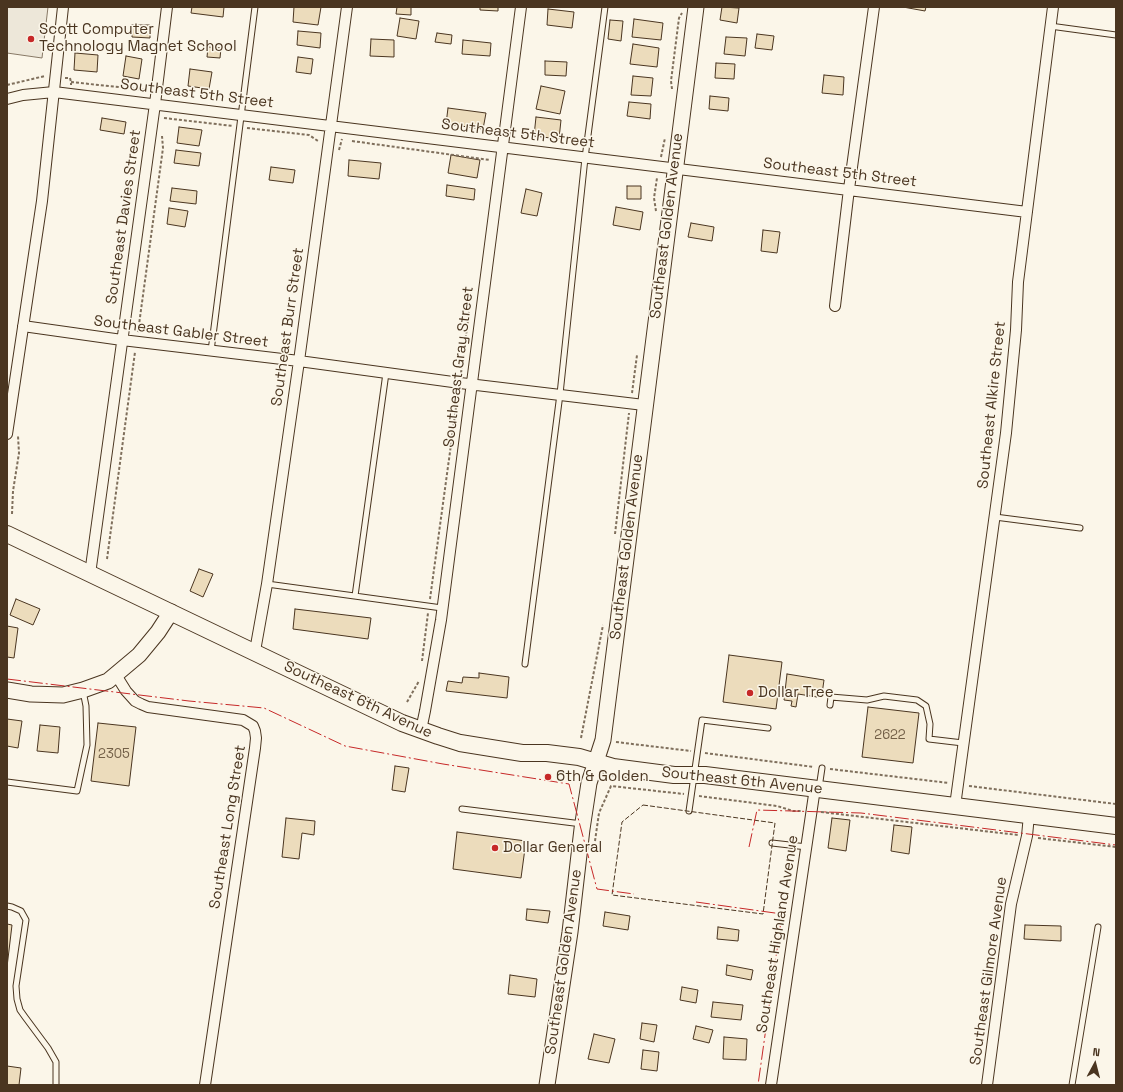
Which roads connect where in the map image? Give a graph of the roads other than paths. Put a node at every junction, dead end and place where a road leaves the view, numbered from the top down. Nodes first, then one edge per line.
1 (63, 7) edge
2 (167, 7) edge
3 (256, 7) edge
4 (347, 7) edge
5 (521, 7) edge
6 (605, 7) edge
7 (874, 7) edge
8 (1053, 7) edge
9 (689, 10) edge
10 (1050, 26) junction
11 (1116, 35) edge
12 (54, 92) junction
13 (7, 99) edge
14 (156, 104) junction
15 (242, 115) junction
16 (331, 126) junction
17 (503, 147) junction
18 (585, 158) junction
19 (674, 168) junction
20 (849, 189) junction
21 (1026, 212) junction
22 (835, 306) dead end
23 (23, 326) junction
24 (122, 340) junction
25 (211, 351) junction
26 (299, 361) junction
27 (386, 373) junction
28 (472, 385) junction
29 (560, 394) junction
30 (637, 404) junction
31 (7, 434) edge
32 (995, 517) junction
33 (1080, 528) dead end
34 (7, 534) edge
35 (90, 574) junction
36 (267, 584) junction
37 (355, 596) junction
38 (442, 608) junction
39 (171, 612) junction
40 (255, 652) junction
41 (525, 664) dead end
42 (116, 675) junction
43 (7, 690) edge
44 (83, 690) junction
45 (830, 705) dead end
46 (768, 728) dead end
47 (420, 730) junction
48 (963, 743) junction
49 (596, 762) junction
50 (822, 768) road end
51 (694, 775) junction
52 (7, 782) edge
53 (817, 789) junction
54 (955, 806) junction
55 (462, 809) dead end
56 (689, 811) dead end
57 (1029, 815) junction
58 (583, 824) junction
59 (1116, 826) edge
60 (772, 843) dead end
61 (807, 848) junction
62 (7, 906) edge
63 (1098, 927) dead end
64 (56, 1085) edge
65 (205, 1085) edge
66 (547, 1085) edge
67 (771, 1085) edge
68 (987, 1085) edge
69 (1072, 1085) edge

1 - 12 street
2 - 14 street, Southeast Davies Street
3 - 15 lane
4 - 16 street, Southeast Burr Street
5 - 17 street, Southeast Gray Street
6 - 18 lane
7 - 20 street
8 - 10 street, Southeast Alkire Street
9 - 19 street, Southeast Golden Avenue
10 - 11 lane
10 - 21 street, Southeast Alkire Street
12 - 13 street, Southeast 5th Street
12 - 14 street, Southeast 5th Street
12 - 23 street
14 - 15 street, Southeast 5th Street
14 - 24 street, Southeast Davies Street
15 - 16 street, Southeast 5th Street
15 - 25 lane
16 - 17 street, Southeast 5th Street
16 - 26 street, Southeast Burr Street
17 - 18 street, Southeast 5th Street
17 - 28 street, Southeast Gray Street
18 - 19 street, Southeast 5th Street
18 - 29 lane
19 - 20 street, Southeast 5th Street
19 - 30 street, Southeast Golden Avenue
20 - 21 street, Southeast 5th Street
20 - 22 street
21 - 32 street, Southeast Alkire Street
23 - 24 street, Southeast Gabler Street
23 - 31 street
24 - 25 street, Southeast Gabler Street
24 - 35 street, Southeast Davies Street
25 - 26 street, Southeast Gabler Street
26 - 27 street, Southeast Gabler Street
26 - 36 street, Southeast Burr Street
27 - 28 street, Southeast Gabler Street
27 - 37 lane
28 - 29 street, Southeast Gabler Street
28 - 38 street, Southeast Gray Street
29 - 30 street, Southeast Gabler Street
29 - 41 lane
30 - 49 street, Southeast Golden Avenue
32 - 33 lane
32 - 48 street, Southeast Alkire Street
34 - 35 main road, Southeast 6th Avenue
35 - 39 main road, Southeast 6th Avenue
36 - 37 lane
36 - 40 street, Southeast Burr Street
37 - 38 lane
38 - 47 street, Southeast Gray Street
39 - 40 main road, Southeast 6th Avenue
39 - 42 street
40 - 47 main road, Southeast 6th Avenue
42 - 44 street
42 - 65 street, Southeast Long Street
43 - 44 street
44 - 52 lane
45 - 48 lane
46 - 51 lane
47 - 49 main road, Southeast 6th Avenue
48 - 54 street, Southeast Alkire Street
49 - 51 main road, Southeast 6th Avenue
49 - 58 street, Southeast Golden Avenue
50 - 53 lane
51 - 53 main road, Southeast 6th Avenue
51 - 56 lane
53 - 54 main road, Southeast 6th Avenue
53 - 61 street, Southeast Highland Avenue
54 - 57 main road, Southeast 6th Avenue
55 - 58 lane
57 - 59 main road, Southeast 6th Avenue
57 - 68 street, Southeast Gilmore Avenue
58 - 66 street, Southeast Golden Avenue
60 - 61 lane
61 - 67 street, Southeast Highland Avenue
62 - 64 lane
63 - 69 lane

